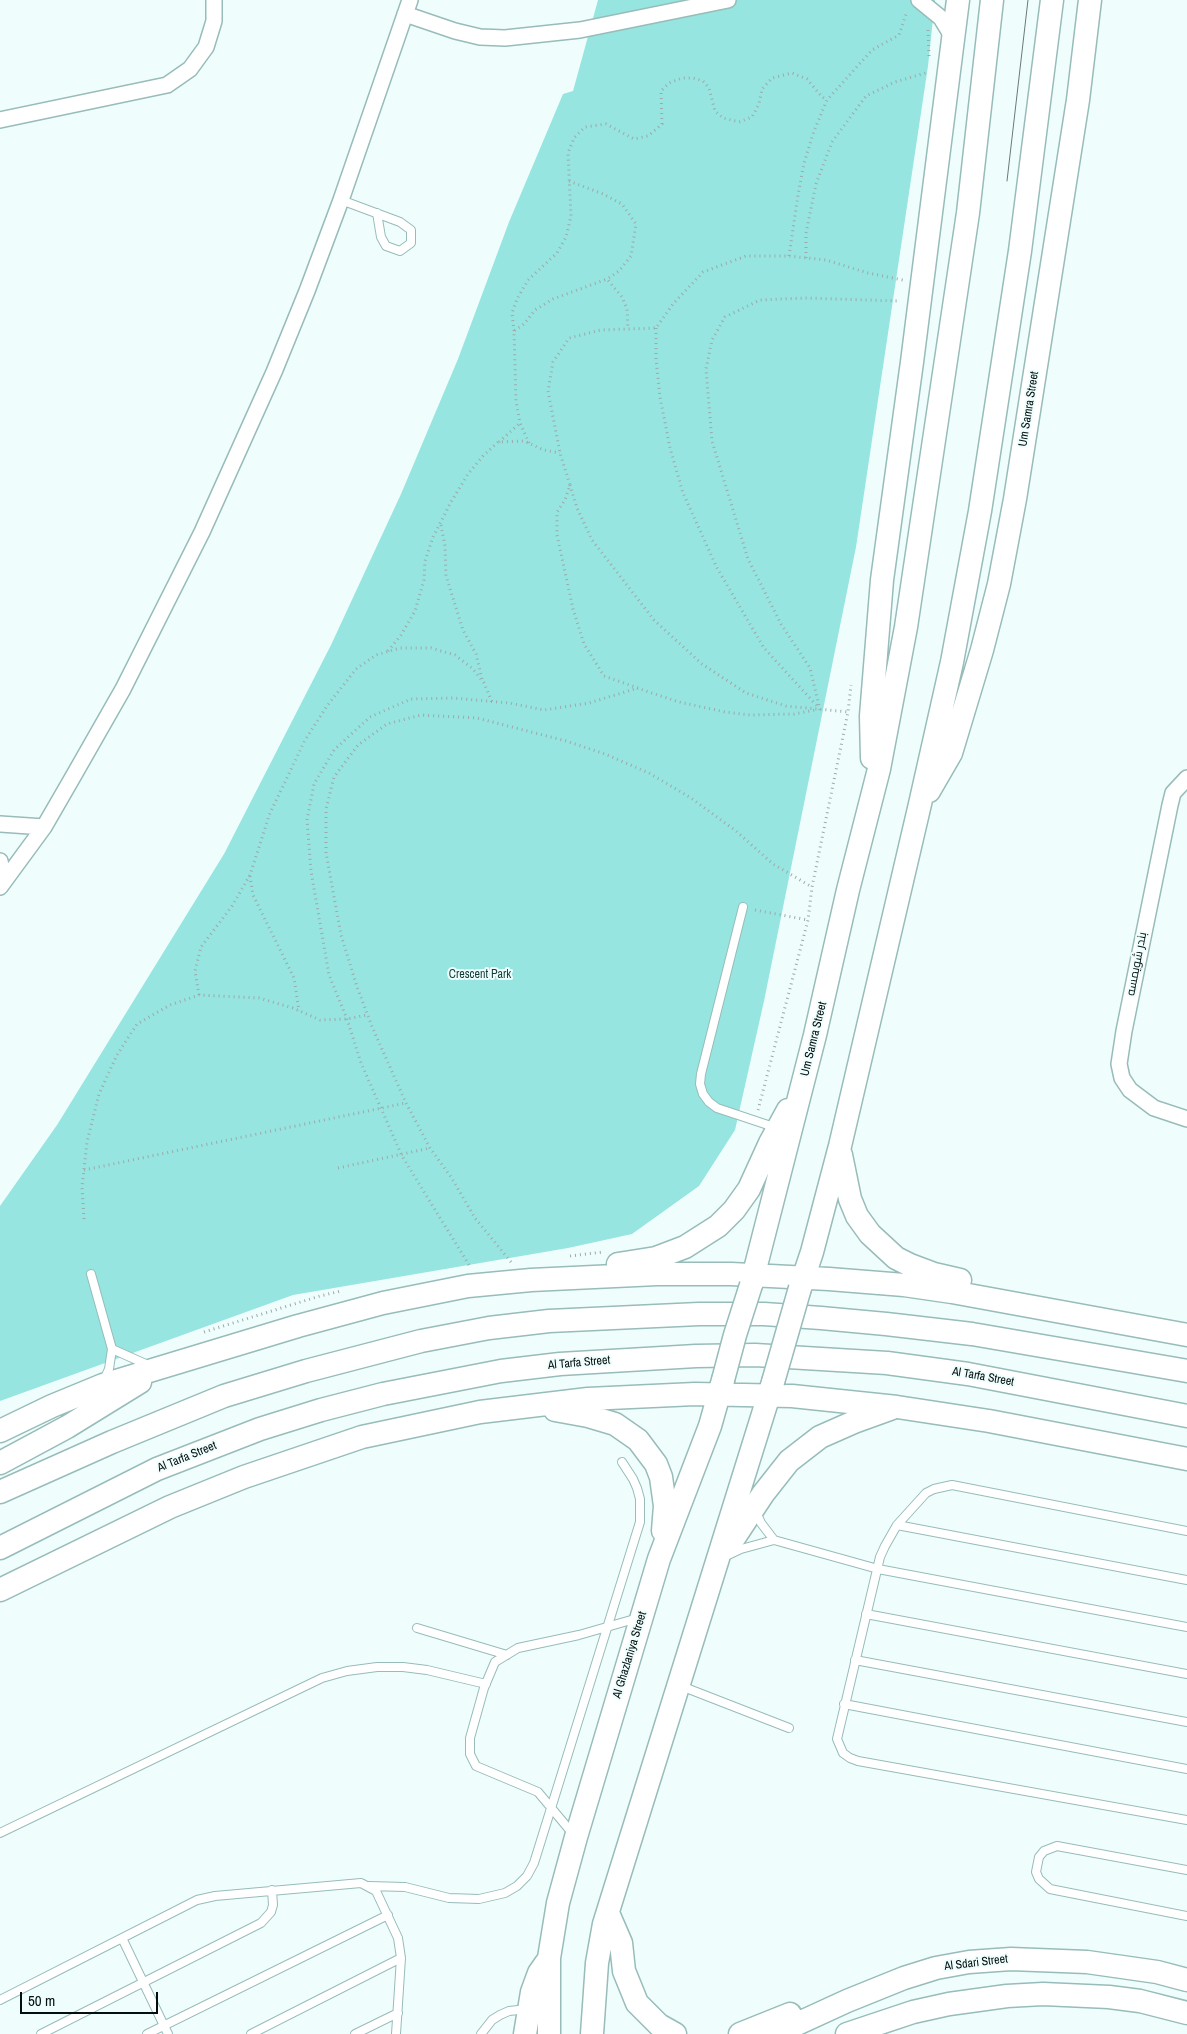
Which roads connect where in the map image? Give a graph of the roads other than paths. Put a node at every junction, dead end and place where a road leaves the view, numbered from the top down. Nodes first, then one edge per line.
1 (214, 0) edge
2 (728, 0) edge
3 (958, 0) edge
4 (992, 0) edge
5 (1052, 0) edge
6 (1090, 0) edge
7 (913, 4) edge
8 (668, 6) edge
9 (407, 7) edge
10 (952, 36) junction
11 (0, 120) edge
12 (341, 200) junction
13 (377, 214) junction
14 (1187, 778) edge
15 (873, 791) junction
16 (920, 804) junction
17 (0, 824) edge
18 (44, 826) junction
19 (0, 861) edge
20 (2, 884) edge
21 (743, 907) road end
22 (800, 1094) junction
23 (1187, 1119) edge
24 (777, 1128) junction
25 (840, 1146) junction
26 (91, 1274) dead end
27 (582, 1277) junction
28 (752, 1280) junction
29 (802, 1283) junction
30 (1010, 1303) junction
31 (1187, 1335) edge
32 (112, 1349) junction
33 (163, 1366) junction
34 (1187, 1371) edge
35 (103, 1385) junction
36 (721, 1387) junction
37 (771, 1388) junction
38 (535, 1406) junction
39 (897, 1407) junction
40 (1187, 1416) edge
41 (0, 1431) edge
42 (1187, 1459) edge
43 (622, 1462) dead end
44 (0, 1463) edge
45 (0, 1492) edge
46 (754, 1507) junction
47 (897, 1525) junction
48 (1187, 1530) edge
49 (774, 1540) junction
50 (0, 1548) edge
51 (659, 1559) junction
52 (718, 1560) junction
53 (878, 1569) junction
54 (1187, 1580) edge
55 (0, 1590) edge
56 (866, 1614) junction
57 (642, 1617) junction
58 (607, 1627) junction
59 (1187, 1627) edge
60 (418, 1628) dead end
61 (507, 1655) junction
62 (855, 1660) junction
63 (1187, 1674) edge
64 (486, 1684) junction
65 (679, 1686) junction
66 (844, 1704) junction
67 (1187, 1722) edge
68 (789, 1728) dead end
69 (1187, 1769) edge
70 (551, 1807) junction
71 (1187, 1820) edge
72 (0, 1833) edge
73 (576, 1837) junction
74 (1187, 1870) edge
75 (369, 1886) junction
76 (272, 1890) junction
77 (608, 1913) junction
78 (388, 1915) junction
79 (1187, 1916) edge
80 (122, 1938) junction
81 (402, 1958) junction
82 (549, 1958) junction
83 (1187, 1980) edge
84 (144, 1983) junction
85 (0, 2000) edge
86 (528, 2009) junction
87 (823, 2012) junction
88 (398, 2013) junction
89 (1187, 2013) edge
90 (164, 2026) junction
91 (41, 2034) edge
92 (147, 2034) edge
93 (168, 2034) edge
94 (251, 2034) edge
95 (354, 2034) edge
96 (396, 2034) edge
97 (481, 2034) edge
98 (525, 2034) edge
99 (549, 2034) edge
100 (592, 2034) edge
101 (675, 2034) edge
102 (740, 2034) edge
103 (775, 2034) edge
104 (847, 2034) edge

1 - 11 street
2 - 8 street
3 - 10 street, Um Samra Street
4 - 15 street, Um Samra Street
5 - 16 street, Um Samra Street
6 - 16 street, Um Samra Street
7 - 10 street
8 - 9 street
9 - 12 street
10 - 15 street, Um Samra Street
12 - 13 lane
12 - 18 street
13 - 13 lane
14 - 23 street, بندر شويمسه
15 - 22 street, Um Samra Street
16 - 25 street, Um Samra Street
17 - 18 street
18 - 20 street
19 - 20 street
21 - 24 lane
22 - 24 street
22 - 28 street, Um Samra Street
24 - 27 street
25 - 29 street, Um Samra Street
25 - 30 street
26 - 32 lane
27 - 28 street
27 - 33 street
28 - 29 street
28 - 36 street, Al Ghazlaniya Street, bridge
29 - 30 street
29 - 37 street, bridge
30 - 31 street
32 - 33 lane
32 - 35 lane
33 - 35 street
33 - 44 street
34 - 45 street
35 - 41 street
36 - 37 street
36 - 38 street
36 - 51 street, Al Ghazlaniya Street
37 - 39 street
37 - 52 street
38 - 51 street
38 - 55 street
39 - 42 street
39 - 46 street
40 - 50 street, Al Tarfa Street
43 - 58 lane
46 - 49 lane
46 - 52 street
47 - 48 lane
47 - 53 lane
47 - 54 lane
49 - 52 lane
49 - 53 lane
51 - 57 street, Al Ghazlaniya Street
52 - 65 street
53 - 56 lane
53 - 59 lane
56 - 62 lane
56 - 63 lane
57 - 58 lane
57 - 73 street, Al Ghazlaniya Street
58 - 61 lane
58 - 70 lane
60 - 61 lane
61 - 64 lane
62 - 66 lane
62 - 67 lane
64 - 70 lane
64 - 72 lane
65 - 68 lane
65 - 77 street
66 - 69 lane
66 - 71 lane
70 - 73 lane
70 - 75 lane
73 - 82 street, Al Ghazlaniya Street
74 - 79 lane
75 - 76 lane
75 - 78 lane
76 - 80 lane
76 - 84 lane
77 - 100 street
77 - 101 street
78 - 81 lane
78 - 90 lane
80 - 84 lane
80 - 85 lane
81 - 88 lane
81 - 94 lane
82 - 86 street
82 - 99 street, Al Ghazlaniya Street
83 - 87 street, Al Sdari Street
84 - 90 lane
84 - 91 lane
86 - 97 lane
86 - 98 street
87 - 102 street
87 - 103 street, Al Sdari Street
88 - 95 lane
88 - 96 lane
89 - 104 street
90 - 92 lane
90 - 93 lane

